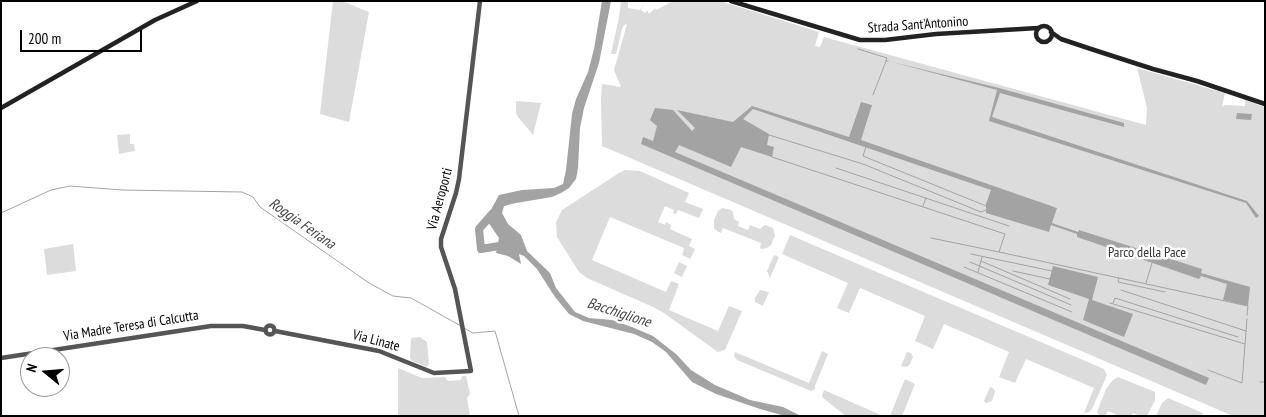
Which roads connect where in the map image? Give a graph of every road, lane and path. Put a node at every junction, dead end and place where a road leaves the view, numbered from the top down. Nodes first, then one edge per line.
1 (197, 1) edge
2 (480, 1) edge
3 (731, 1) edge
4 (1038, 28) junction
5 (1022, 29) junction
6 (1051, 32) junction
7 (1036, 37) junction
8 (1061, 39) junction
9 (1048, 40) junction
10 (1265, 104) edge
11 (1, 108) edge
12 (274, 331) joint
13 (1, 358) edge
14 (471, 370) joint

1 - 11 main road
2 - 14 street, Via Aeroporti
3 - 5 main road, Strada Sant'Antonino
4 - 5 main road, Strada Sant'Antonino
4 - 6 main road, Strada Sant'Antonino
4 - 7 main road
5 - 7 main road, Strada Sant'Antonino
6 - 8 main road, Strada Sant'Antonino
6 - 9 main road
7 - 9 main road, Strada Sant'Antonino
8 - 9 main road, Strada Sant'Antonino
8 - 10 main road, Strada Sant'Antonino
12 - 13 street, Via Madre Teresa di Calcutta
12 - 14 street, Via Linate

